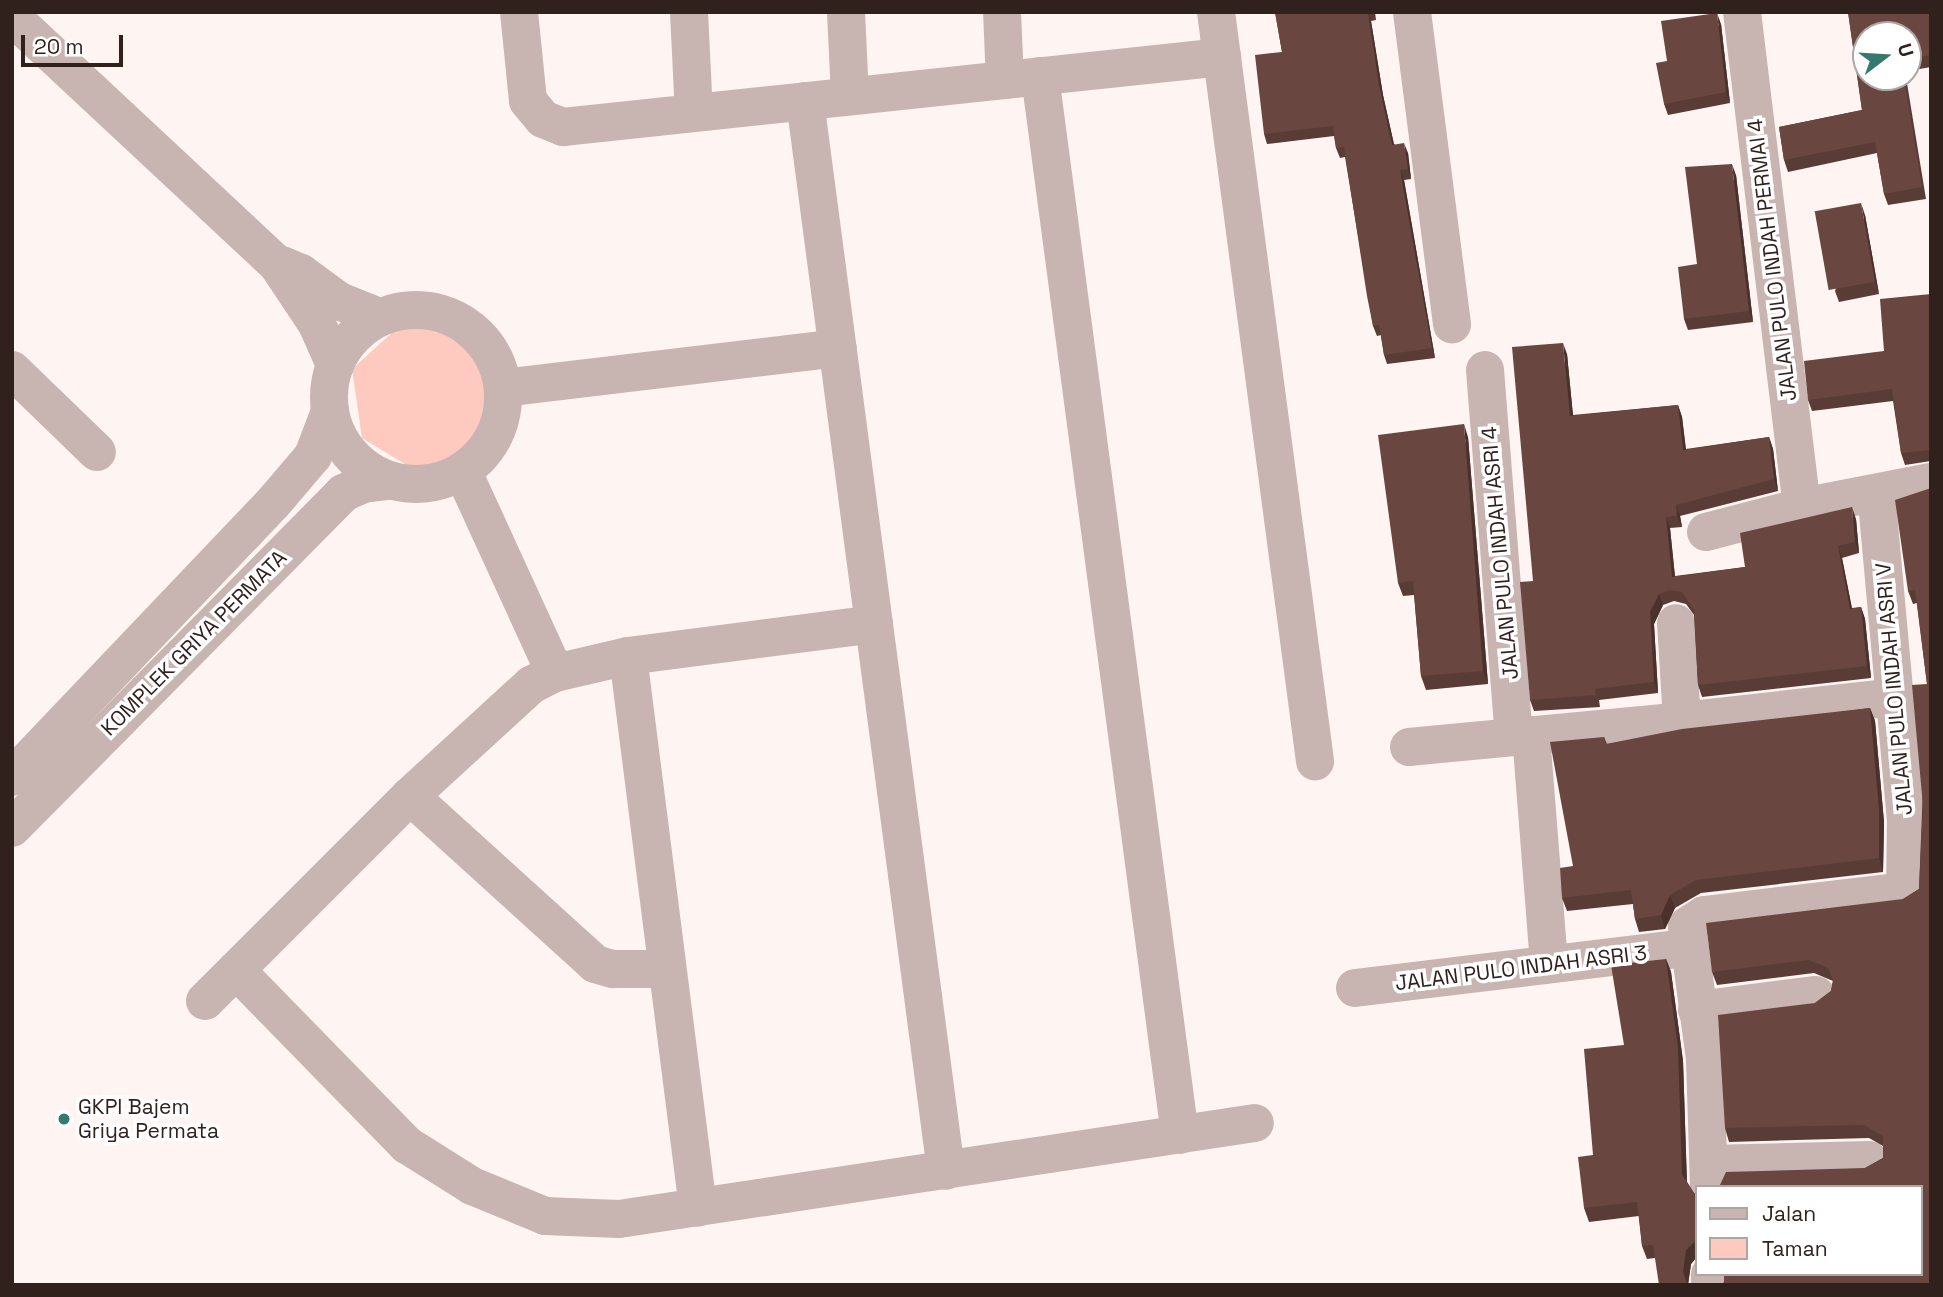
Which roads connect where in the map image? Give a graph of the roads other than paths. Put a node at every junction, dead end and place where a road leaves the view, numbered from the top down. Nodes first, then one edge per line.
1 (519, 12) edge
2 (689, 12) edge
3 (846, 12) edge
4 (1002, 12) edge
5 (1216, 12) edge
6 (1412, 12) edge
7 (1742, 12) edge
8 (12, 17) edge
9 (1222, 57) junction
10 (1023, 78) junction
11 (850, 96) junction
12 (805, 101) junction
13 (694, 113) junction
14 (277, 264) junction
15 (379, 317) junction
16 (1452, 324) dead end
17 (838, 348) junction
18 (335, 365) junction
19 (12, 370) edge
20 (1485, 370) dead end
21 (503, 388) junction
22 (330, 411) junction
23 (97, 452) dead end
24 (463, 472) junction
25 (388, 481) junction
26 (1931, 482) edge
27 (1875, 494) junction
28 (273, 503) junction
29 (1802, 507) junction
30 (303, 533) junction
31 (1706, 533) dead end
32 (1676, 623) dead end
33 (874, 624) junction
34 (628, 656) junction
35 (555, 673) junction
36 (1895, 697) junction
37 (1682, 721) junction
38 (1522, 735) junction
39 (1409, 747) dead end
40 (1315, 761) dead end
41 (12, 777) edge
42 (410, 796) junction
43 (12, 828) edge
44 (1687, 948) junction
45 (1549, 964) junction
46 (667, 969) junction
47 (236, 970) junction
48 (1355, 989) dead end
49 (1816, 995) dead end
50 (205, 1000) dead end
51 (1697, 1010) junction
52 (1255, 1123) dead end
53 (1180, 1135) junction
54 (1869, 1160) dead end
55 (946, 1171) junction
56 (1709, 1175) edge
57 (698, 1208) junction

1 - 13 street
2 - 13 street
3 - 11 street
4 - 10 street
5 - 9 street
6 - 16 street
7 - 29 street, JALAN PULO INDAH PERMAI 4
8 - 14 street
9 - 10 street
9 - 40 street
10 - 11 street
10 - 53 street
11 - 12 street
12 - 13 street
12 - 17 street
14 - 15 street
14 - 18 street
15 - 18 street
15 - 21 street
17 - 21 street
17 - 33 street
18 - 22 street
19 - 23 street
20 - 38 street, JALAN PULO INDAH ASRI 4
21 - 24 street
22 - 25 street
22 - 28 street, KOMPLEK GRIYA PERMATA
24 - 25 street
24 - 35 street
25 - 30 street, KOMPLEK GRIYA PERMATA
26 - 27 street
27 - 29 street
27 - 36 street, JALAN PULO INDAH ASRI V
28 - 30 street
28 - 41 street, KOMPLEK GRIYA PERMATA
29 - 31 street
30 - 43 street, KOMPLEK GRIYA PERMATA
32 - 37 street
33 - 34 street
33 - 55 street
34 - 35 street
34 - 46 street
35 - 42 street
36 - 37 street
36 - 44 street, JALAN PULO INDAH ASRI V
37 - 38 street
38 - 39 street
38 - 45 street, JALAN PULO INDAH ASRI 4
42 - 46 street
42 - 47 street
44 - 45 street, JALAN PULO INDAH ASRI 3
44 - 51 street
45 - 48 street, JALAN PULO INDAH ASRI 3
46 - 57 street
47 - 50 street
47 - 57 street
49 - 51 street
51 - 56 street
52 - 53 street
53 - 55 street
54 - 56 street
55 - 57 street

